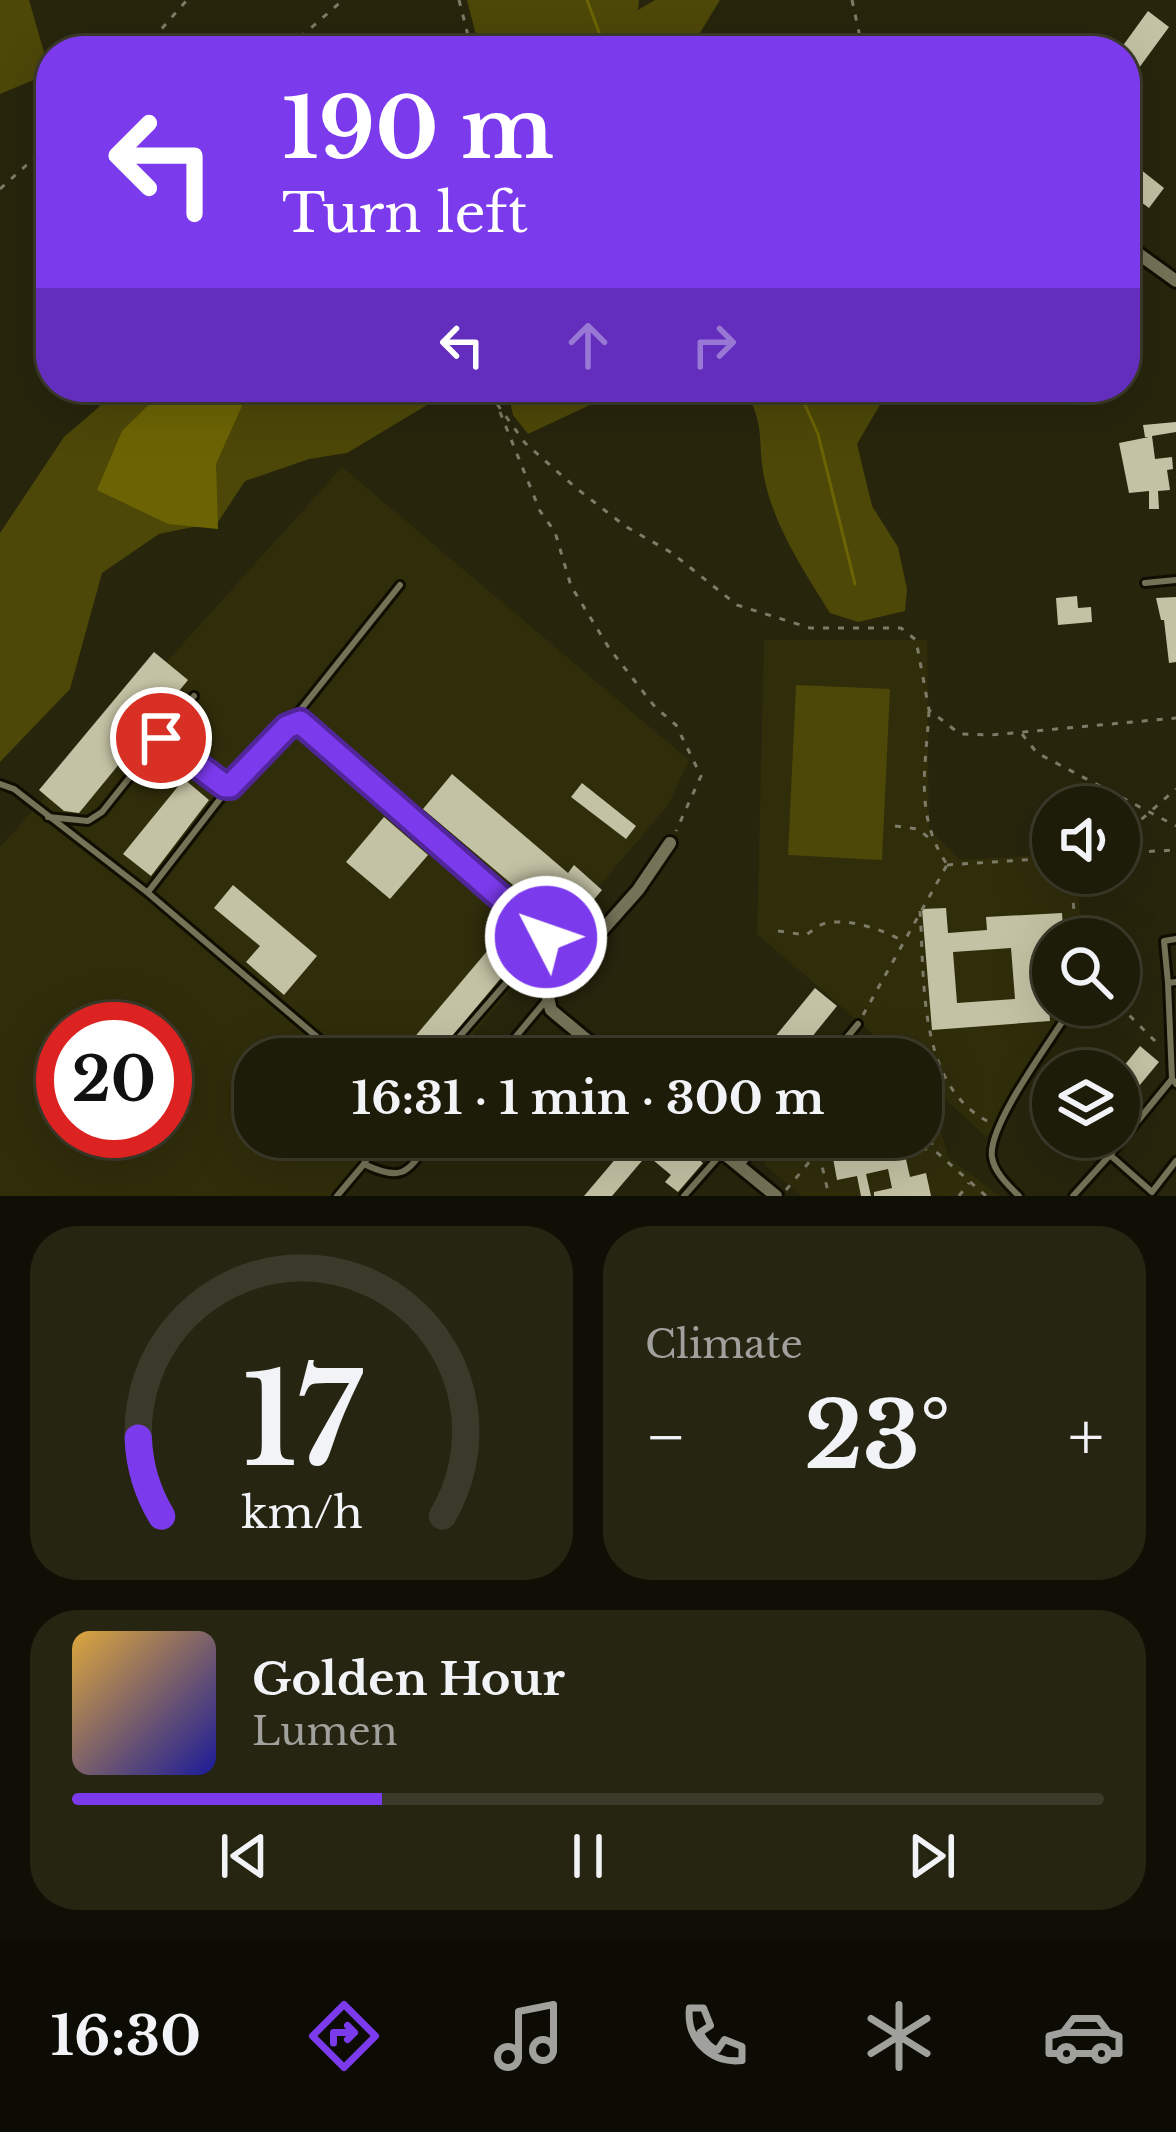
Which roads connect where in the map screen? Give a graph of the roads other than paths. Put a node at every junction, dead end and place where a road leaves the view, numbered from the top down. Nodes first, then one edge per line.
1 (1140, 255) edge
2 (1176, 281) edge
3 (1176, 580) edge
4 (1145, 584) dead end
5 (400, 585) dead end
6 (194, 696) dead end
7 (287, 727) junction
8 (161, 738) junction
9 (0, 784) edge
10 (230, 786) junction
11 (48, 818) junction
12 (670, 843) road end
13 (148, 893) junction
14 (1176, 939) edge
15 (1172, 982) edge
16 (548, 998) junction
17 (858, 1024) road end
18 (1059, 1026) edge
19 (318, 1038) edge
20 (458, 1038) edge
21 (515, 1038) edge
22 (585, 1038) edge
23 (846, 1038) edge
24 (1174, 1081) edge
25 (1140, 1120) edge
26 (368, 1158) edge
27 (416, 1158) edge
28 (717, 1158) edge
29 (730, 1158) edge
30 (747, 1158) edge
31 (1107, 1158) edge
32 (1113, 1158) edge
33 (1176, 1161) edge
34 (364, 1164) junction
35 (740, 1166) junction
36 (761, 1191) edge
37 (1154, 1194) edge
38 (337, 1196) edge
39 (684, 1196) edge
40 (778, 1196) edge
41 (1019, 1196) edge
42 (1073, 1196) edge

1 - 2 street
3 - 4 lane
5 - 7 lane
6 - 8 lane
7 - 10 lane
7 - 20 lane
8 - 10 lane
8 - 11 lane
9 - 11 lane
10 - 13 lane
11 - 13 lane
12 - 16 street
13 - 19 lane
14 - 15 lane
15 - 24 lane
16 - 21 lane
16 - 22 street
17 - 23 lane
18 - 41 lane
24 - 25 lane
26 - 34 lane
27 - 34 lane
28 - 39 lane
29 - 35 street
30 - 35 lane
31 - 42 lane
32 - 37 lane
33 - 37 lane
34 - 38 lane
35 - 36 street
36 - 40 street

